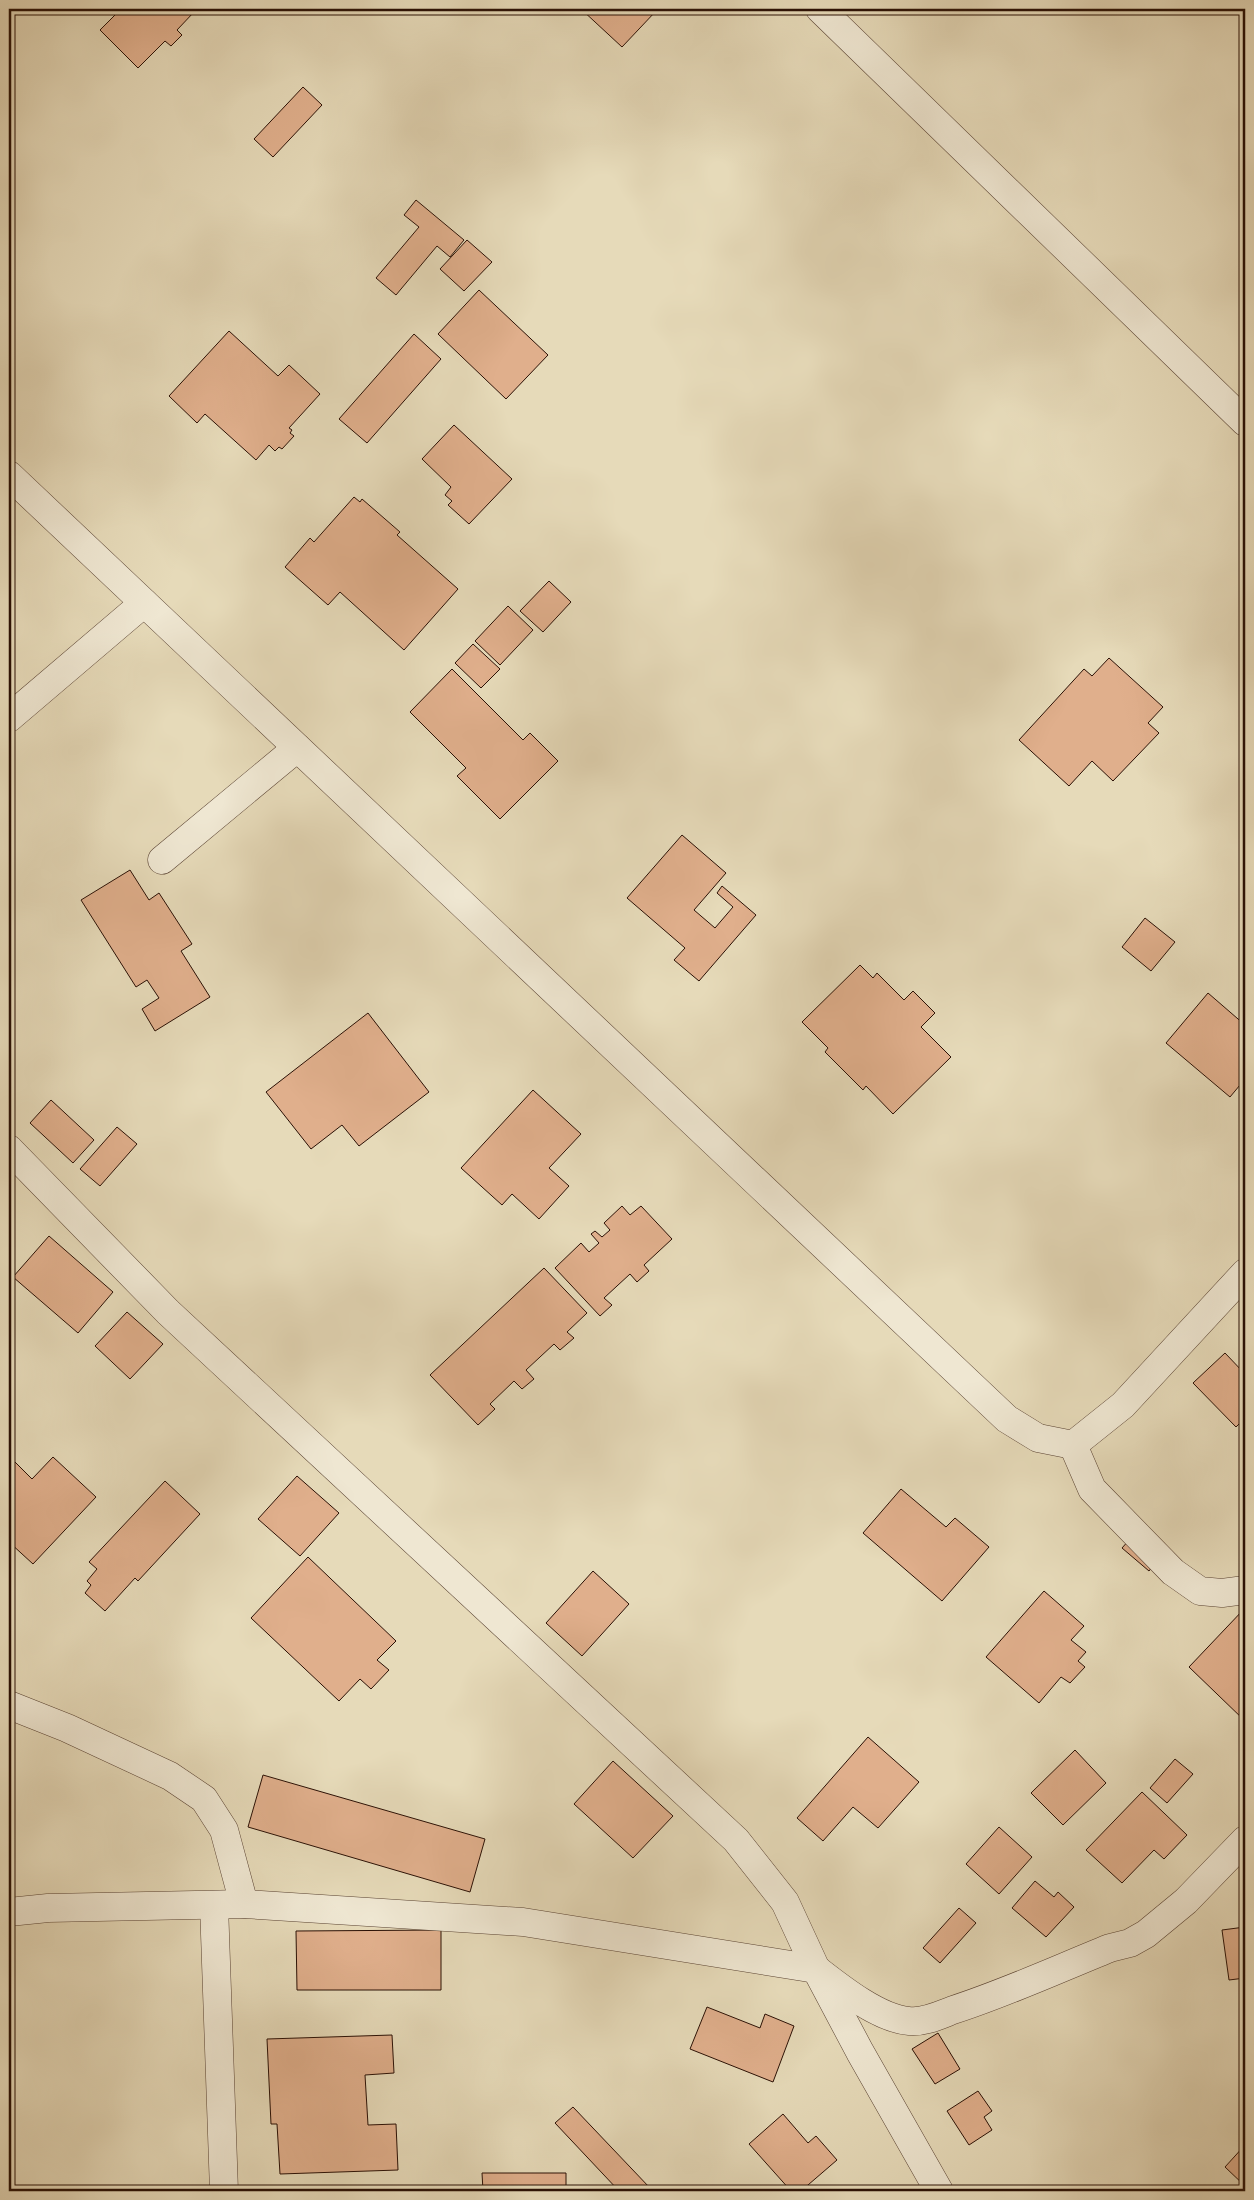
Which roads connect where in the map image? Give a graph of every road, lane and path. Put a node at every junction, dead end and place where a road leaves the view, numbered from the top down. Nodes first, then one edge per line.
1 (820, 9) edge
2 (1245, 422) edge
3 (9, 475) edge
4 (144, 603) junction
5 (9, 718) edge
6 (297, 748) junction
7 (162, 860) dead end
8 (9, 1149) edge
9 (1245, 1273) edge
10 (1073, 1445) junction
11 (1245, 1590) edge
12 (9, 1704) edge
13 (1245, 1840) edge
14 (244, 1904) junction
15 (214, 1905) junction
16 (9, 1912) edge
17 (816, 1969) junction
18 (224, 2191) edge
19 (939, 2191) edge

1 - 2 street
3 - 4 street
4 - 5 street
4 - 6 street
6 - 7 street
6 - 10 street
8 - 17 street
9 - 10 street
10 - 11 street
12 - 14 street
13 - 17 street
14 - 15 street
14 - 17 street
15 - 16 street
15 - 18 street
17 - 19 street

